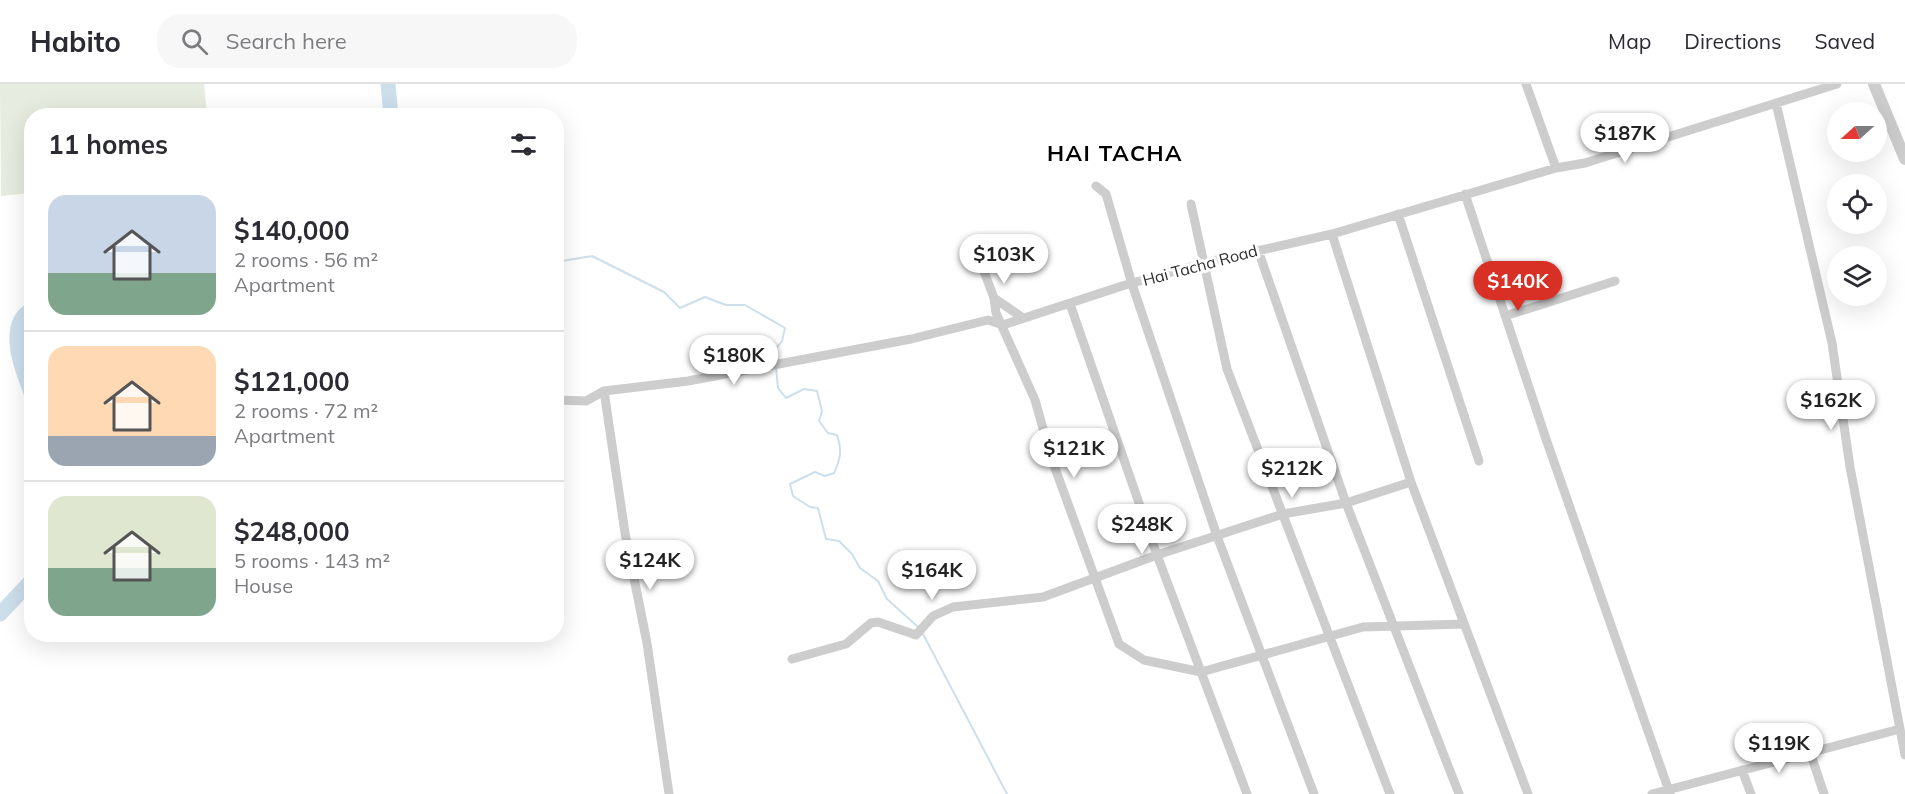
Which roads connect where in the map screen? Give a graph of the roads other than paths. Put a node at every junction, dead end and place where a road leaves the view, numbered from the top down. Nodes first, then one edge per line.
1 (1526, 84) edge
2 (1837, 84) edge
3 (1874, 84) edge
4 (1776, 103) junction
5 (1905, 159) edge
6 (1556, 168) junction
7 (1096, 186) dead end
8 (1465, 194) junction
9 (1191, 204) dead end
10 (1398, 214) junction
11 (1332, 234) junction
12 (1258, 250) junction
13 (979, 258) dead end
14 (1204, 263) junction
15 (1615, 281) dead end
16 (1132, 284) junction
17 (994, 298) junction
18 (1070, 304) junction
19 (1505, 316) junction
20 (1023, 318) junction
21 (1003, 325) junction
22 (604, 392) junction
23 (564, 400) edge
24 (1479, 461) dead end
25 (1412, 482) junction
26 (1346, 503) junction
27 (1283, 514) junction
28 (1217, 536) junction
29 (1157, 555) junction
30 (1096, 579) junction
31 (1394, 624) junction
32 (1464, 624) junction
33 (1330, 636) junction
34 (1262, 657) junction
35 (792, 659) dead end
36 (1201, 672) junction
37 (1900, 729) junction
38 (1810, 752) junction
39 (1905, 755) edge
40 (1742, 770) junction
41 (1670, 792) edge
42 (669, 794) edge
43 (1247, 794) edge
44 (1314, 794) edge
45 (1390, 794) edge
46 (1459, 794) edge
47 (1527, 794) edge
48 (1652, 794) edge
49 (1751, 794) edge
50 (1824, 794) edge

1 - 6 street
2 - 4 street, Hai Tacha Road
3 - 5 street
4 - 6 street, Hai Tacha Road
4 - 37 street
6 - 8 street, Hai Tacha Road
7 - 16 street
8 - 10 street, Hai Tacha Road
8 - 19 street
9 - 14 street
10 - 11 street, Hai Tacha Road
10 - 24 street
11 - 12 street, Hai Tacha Road
11 - 25 street
12 - 14 street, Hai Tacha Road
12 - 26 street
13 - 17 street
14 - 16 street, Hai Tacha Road
14 - 27 street
15 - 19 street
16 - 18 street, Hai Tacha Road
16 - 28 street
17 - 20 street
17 - 21 street
18 - 20 street, Hai Tacha Road
18 - 29 street
19 - 41 street
20 - 21 street, Hai Tacha Road
21 - 22 street, Hai Tacha Road
21 - 30 street
22 - 23 street, Hai Tacha Road
22 - 42 street
25 - 26 street
25 - 32 street
26 - 27 street
26 - 31 street
27 - 28 street
27 - 33 street
28 - 29 street
28 - 34 street
29 - 30 street
29 - 36 street
30 - 35 street
30 - 36 street
31 - 32 street
31 - 33 street
31 - 46 street
32 - 47 street
33 - 34 street
33 - 45 street
34 - 36 street
34 - 44 street
36 - 43 street
37 - 38 street
37 - 39 street
38 - 40 street
38 - 50 street
40 - 41 street
40 - 49 street
41 - 48 street

